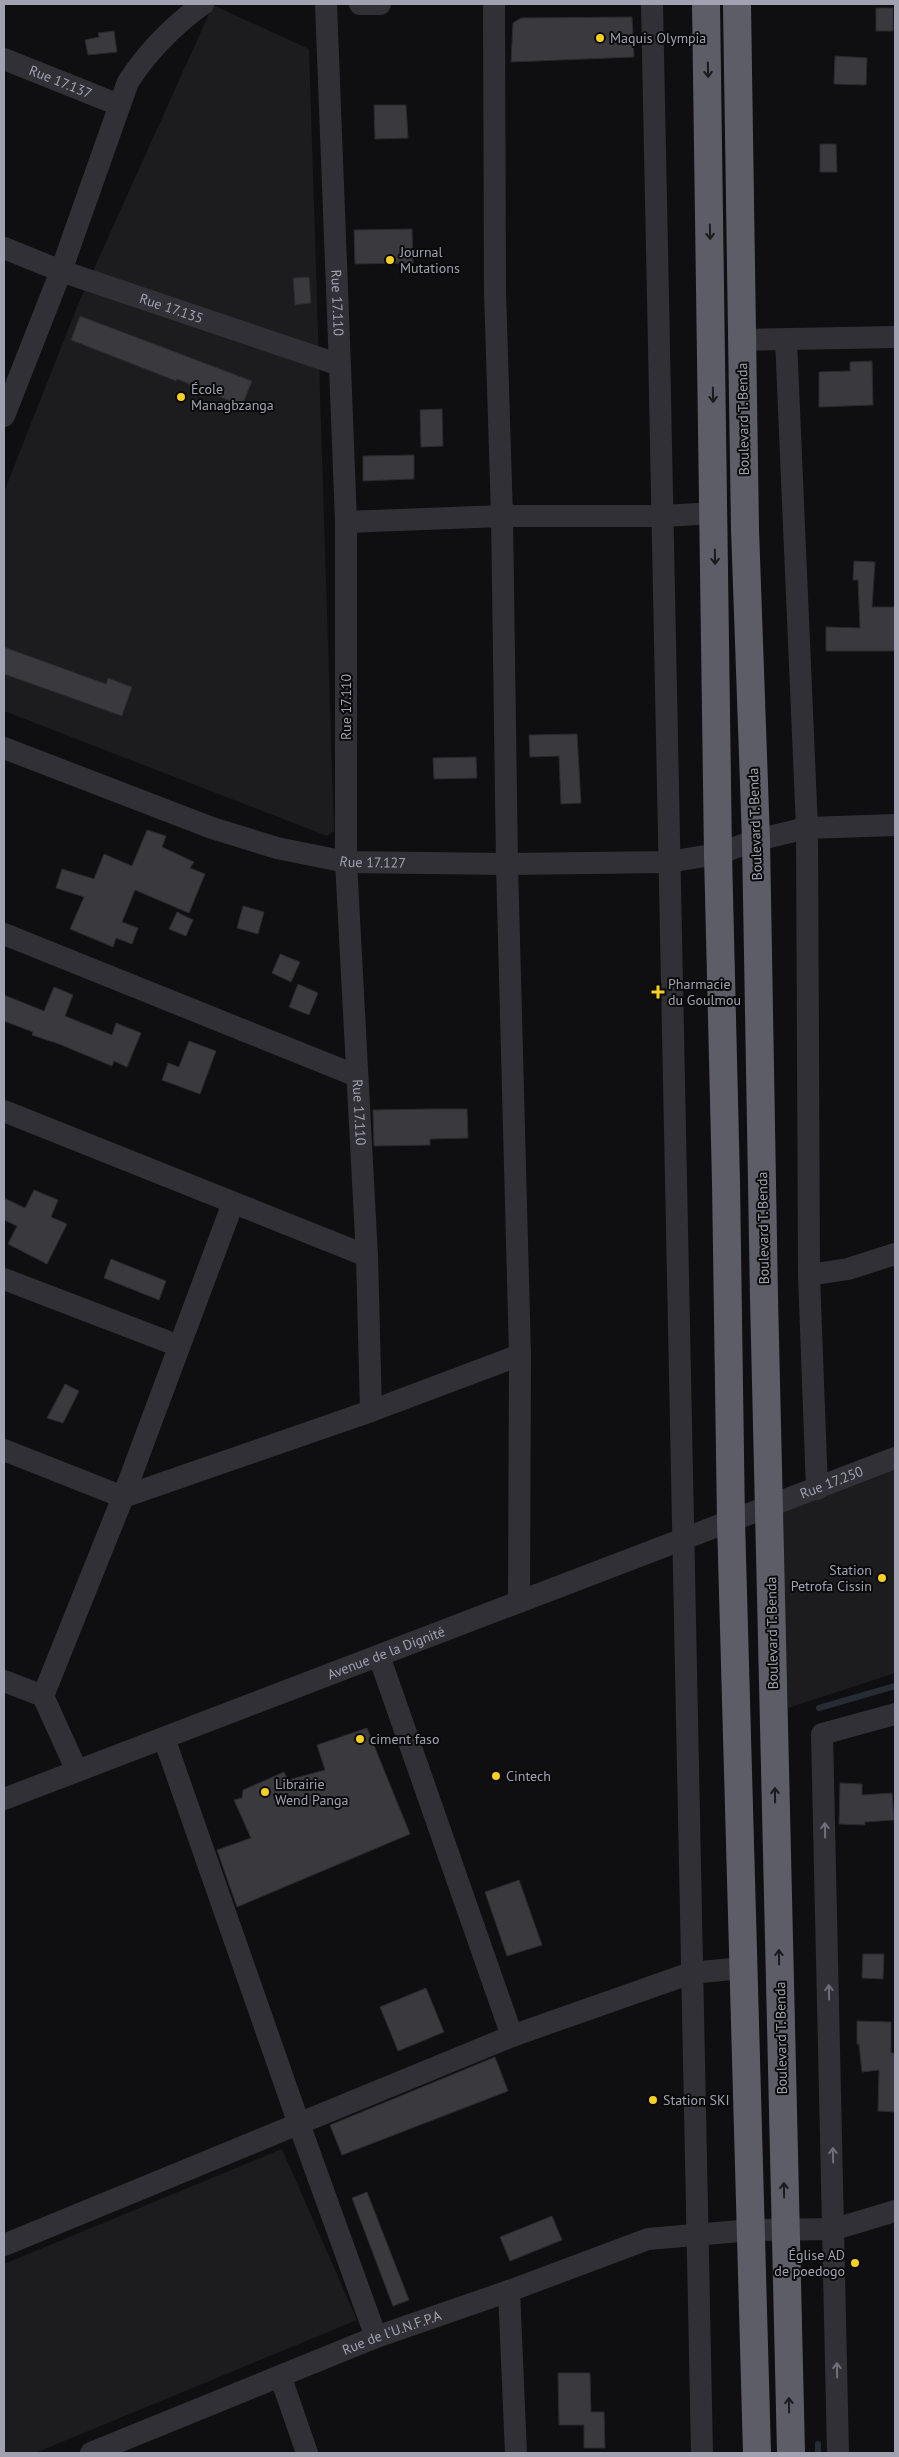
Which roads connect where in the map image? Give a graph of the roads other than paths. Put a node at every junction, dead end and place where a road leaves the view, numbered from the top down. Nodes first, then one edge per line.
1 (203, 4) edge
2 (326, 4) edge
3 (360, 4) edge
4 (380, 4) edge
5 (494, 4) edge
6 (652, 4) edge
7 (706, 4) edge
8 (737, 4) edge
9 (4, 59) edge
10 (119, 105) junction
11 (4, 248) edge
12 (61, 271) junction
13 (895, 337) edge
14 (742, 340) junction
15 (786, 340) junction
16 (340, 366) junction
17 (4, 416) edge
18 (715, 513) junction
19 (502, 516) junction
20 (663, 516) junction
21 (346, 522) junction
22 (4, 748) edge
23 (895, 825) edge
24 (807, 828) junction
25 (756, 840) junction
26 (718, 854) junction
27 (346, 862) junction
28 (668, 862) junction
29 (507, 864) junction
30 (4, 934) edge
31 (358, 1076) junction
32 (4, 1111) edge
33 (233, 1203) junction
34 (895, 1254) edge
35 (367, 1256) junction
36 (810, 1275) junction
37 (4, 1279) edge
38 (179, 1346) junction
39 (520, 1356) junction
40 (371, 1411) junction
41 (4, 1450) edge
42 (895, 1458) edge
43 (817, 1489) junction
44 (123, 1498) junction
45 (769, 1507) junction
46 (731, 1521) junction
47 (684, 1539) junction
48 (519, 1602) junction
49 (380, 1656) junction
50 (4, 1681) edge
51 (43, 1696) junction
52 (895, 1714) edge
53 (164, 1738) junction
54 (77, 1771) junction
55 (4, 1799) edge
56 (742, 1968) junction
57 (691, 1973) junction
58 (512, 2036) junction
59 (298, 2124) junction
60 (895, 2211) edge
61 (785, 2229) junction
62 (835, 2229) junction
63 (752, 2230) junction
64 (697, 2233) junction
65 (4, 2245) edge
66 (509, 2291) junction
67 (376, 2337) junction
68 (281, 2378) junction
69 (91, 2453) edge
70 (307, 2453) edge
71 (516, 2453) edge
72 (702, 2453) edge
73 (757, 2453) edge
74 (791, 2453) edge
75 (838, 2453) edge

1 - 10 street
2 - 16 street, Rue 17.110
3 - 4 street
5 - 19 street
6 - 20 street
7 -> 18 highway
8 - 14 highway, Boulevard T. Benda
9 - 10 street, Rue 17.137
10 - 12 street
11 - 12 street, Rue 17.135
12 - 16 street, Rue 17.135
12 - 17 street
13 - 15 street
14 - 15 street
14 - 25 highway, Boulevard T. Benda
15 - 24 street
16 - 21 street, Rue 17.110
18 - 20 street
18 -> 26 highway
19 - 20 street
19 - 21 street
19 - 29 street
20 - 28 street
21 - 27 street, Rue 17.110
22 - 27 street, Rue 17.127
23 - 24 street, Rue 17.127
24 - 25 street, Rue 17.127
24 - 36 street
25 - 26 street, Rue 17.127
25 - 45 highway, Boulevard T. Benda
26 - 28 street, Rue 17.127
26 - 46 highway
27 - 29 street, Rue 17.127
27 - 31 street, Rue 17.110
28 - 29 street, Rue 17.127
28 - 47 street
29 - 39 street
30 - 31 street
31 - 35 street, Rue 17.110
32 - 33 street
33 - 35 street
33 - 38 street
34 - 36 street
35 - 40 street, Rue 17.110
36 - 43 street
37 - 38 street
38 - 44 street
39 - 40 street
39 - 48 street
40 - 44 street
41 - 44 street
42 - 43 street, Rue 17.250
43 - 45 street, Rue 17.250
44 - 51 street
45 - 46 street, Avenue de la Dignité
61 -> 45 highway, Boulevard T. Benda
46 - 47 street, Avenue de la Dignité
46 - 56 highway
47 - 48 street, Avenue de la Dignité
47 - 57 street
48 - 49 street, Avenue de la Dignité
49 - 53 street, Avenue de la Dignité
49 - 58 street
50 - 51 street
51 - 54 street
62 -> 52 street
53 - 54 street, Avenue de la Dignité
53 - 59 street
54 - 55 street, Avenue de la Dignité
56 - 57 street
56 - 63 highway
57 - 58 street
57 - 64 street
58 - 59 street
59 - 65 street
59 - 67 street
60 - 62 street, Rue de l'U.N.F.P.A
61 - 62 street, Rue de l'U.N.F.P.A
61 - 63 street, Rue de l'U.N.F.P.A
74 -> 61 highway, Boulevard T. Benda
75 -> 62 street
63 - 64 street, Rue de l'U.N.F.P.A
63 - 73 highway
64 - 66 street, Rue de l'U.N.F.P.A
64 - 72 street
66 - 67 street, Rue de l'U.N.F.P.A
66 - 71 street
67 - 68 street, Rue de l'U.N.F.P.A
68 - 69 street, Rue de l'U.N.F.P.A
68 - 70 street

